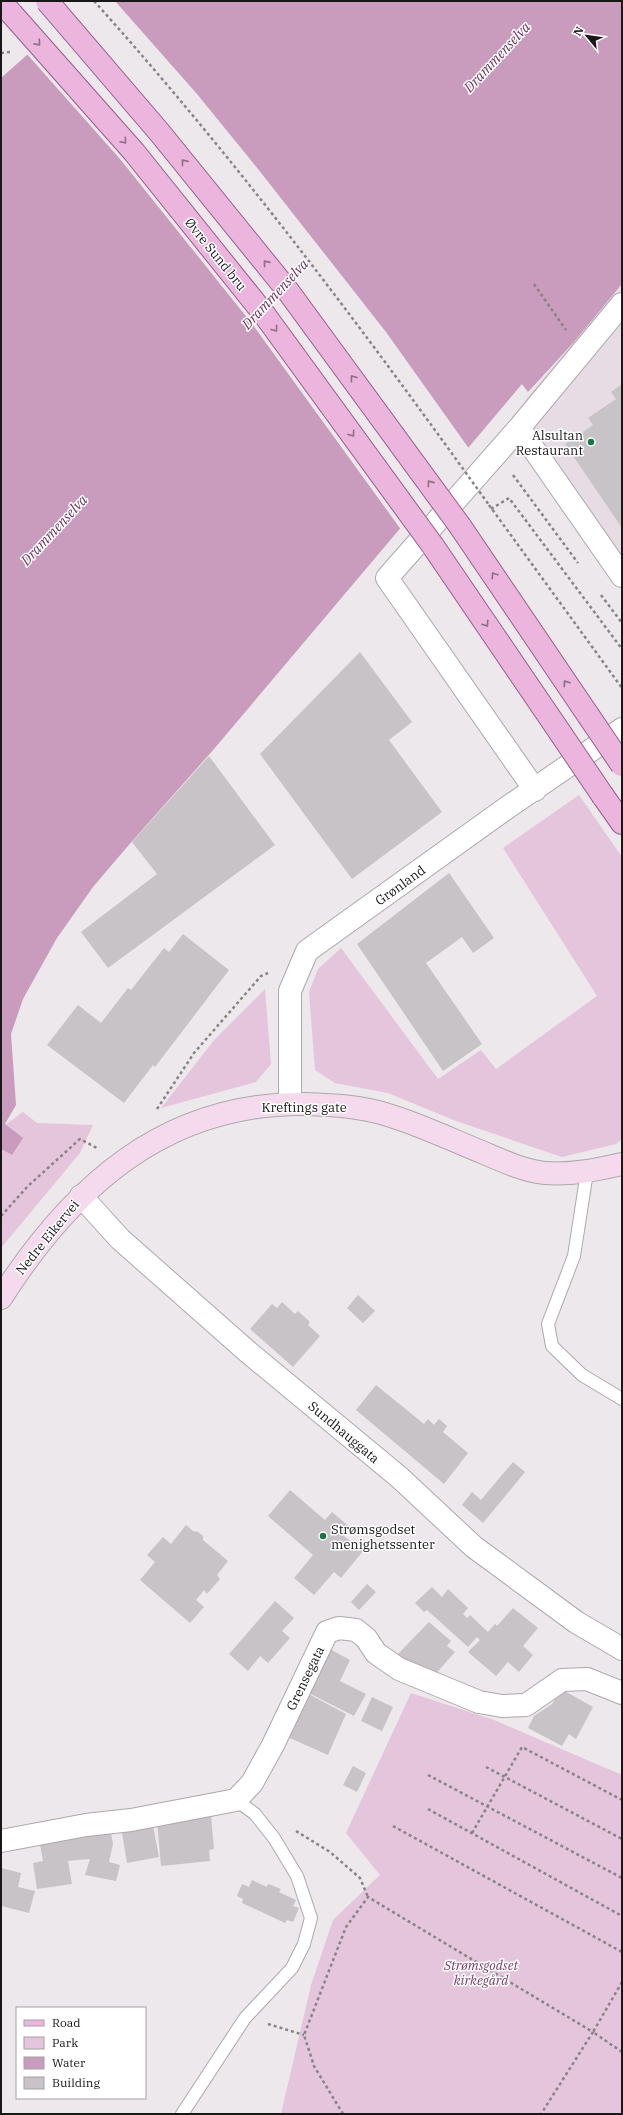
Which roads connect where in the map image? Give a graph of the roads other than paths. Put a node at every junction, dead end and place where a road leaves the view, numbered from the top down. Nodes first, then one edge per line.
1 (47, 1) edge
2 (6, 8) edge
3 (622, 304) edge
4 (519, 428) junction
5 (622, 576) edge
6 (622, 729) edge
7 (622, 765) edge
8 (535, 790) junction
9 (622, 823) edge
10 (290, 1104) junction
11 (622, 1164) edge
12 (587, 1172) junction
13 (81, 1196) junction
14 (1, 1298) edge
15 (622, 1399) edge
16 (622, 1649) edge
17 (622, 1693) edge
18 (236, 1800) junction
19 (1, 1841) edge
20 (182, 2114) edge

7 -> 1 main road, bridge
2 -> 9 main road, Øvre Sund bru, bridge
3 - 4 street
4 - 5 street
4 - 8 street
6 - 8 street, Grønland
8 - 10 street, Grønland
10 - 12 main road, Kreftings gate
10 - 13 main road, Kreftings gate
11 - 12 main road, Kreftings gate
12 - 15 lane
13 - 14 main road, Nedre Eikervei
13 - 16 street, Sundhauggata
17 - 18 street, Grensegata
18 - 19 street
18 - 20 lane

